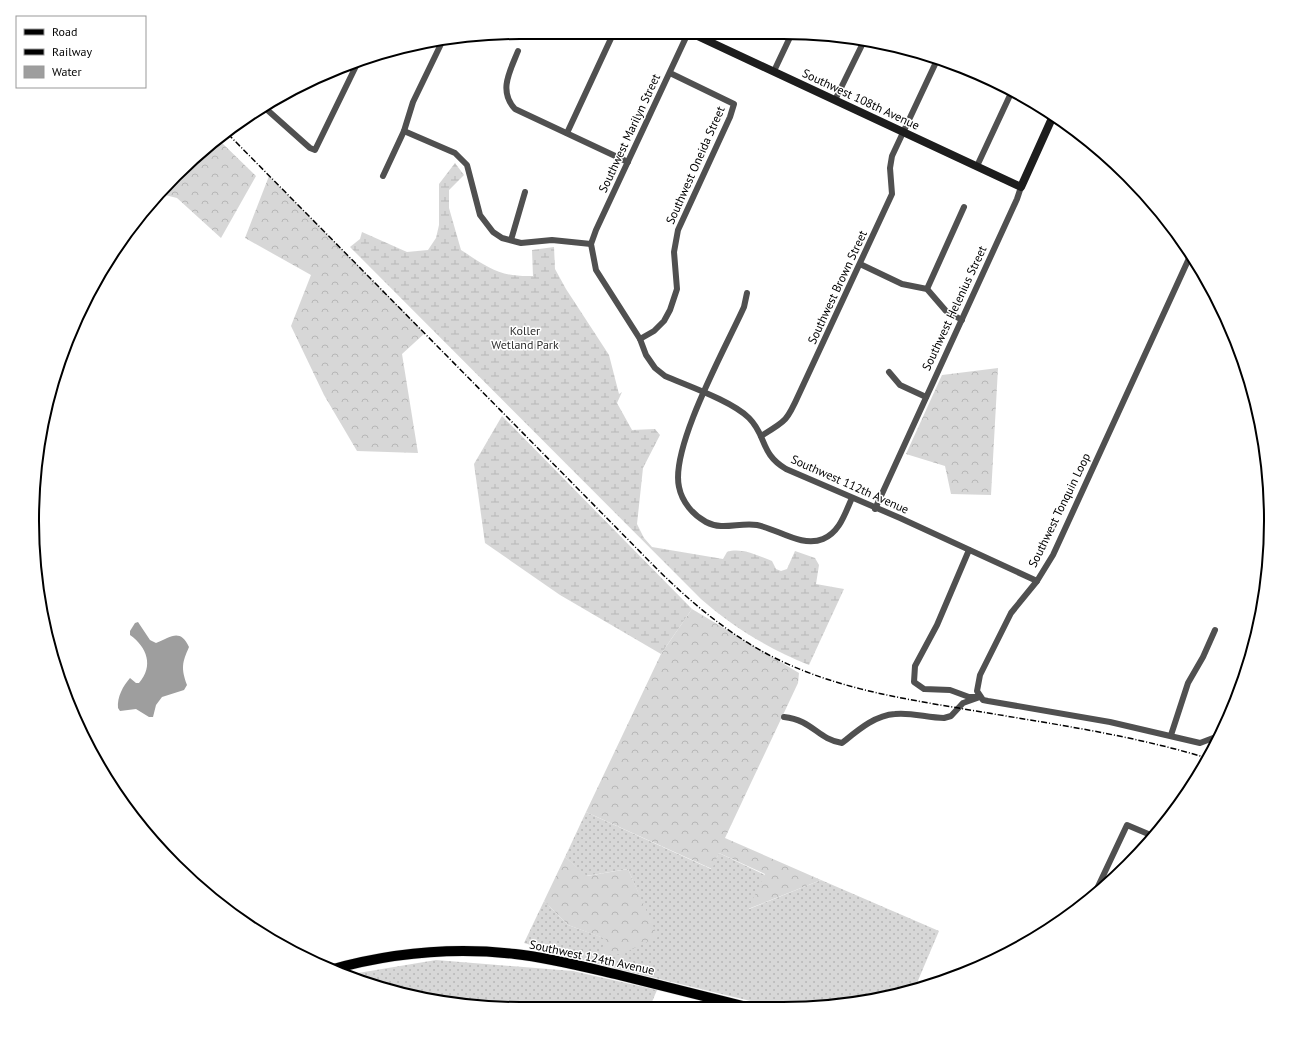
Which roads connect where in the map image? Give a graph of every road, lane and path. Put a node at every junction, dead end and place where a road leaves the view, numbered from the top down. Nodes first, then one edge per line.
1 (611, 39) edge
2 (686, 39) edge
3 (702, 39) edge
4 (789, 39) edge
5 (440, 46) edge
6 (862, 46) edge
7 (518, 51) dead end
8 (935, 64) edge
9 (353, 70) edge
10 (774, 71) junction
11 (670, 73) junction
12 (1009, 97) edge
13 (835, 100) junction
14 (268, 111) edge
15 (1051, 121) edge
16 (404, 131) junction
17 (903, 132) junction
18 (567, 133) junction
19 (628, 162) junction
20 (977, 166) junction
21 (383, 176) dead end
22 (1021, 186) junction
23 (525, 192) dead end
24 (964, 207) dead end
25 (511, 240) junction
26 (591, 244) junction
27 (1188, 261) edge
28 (860, 264) junction
29 (927, 289) junction
30 (747, 293) dead end
31 (962, 320) junction
32 (640, 339) junction
33 (889, 372) dead end
34 (704, 393) junction
35 (926, 397) junction
36 (761, 436) junction
37 (852, 498) junction
38 (875, 509) junction
39 (969, 550) junction
40 (1037, 581) junction
41 (1215, 630) dead end
42 (980, 696) junction
43 (784, 717) dead end
44 (1171, 735) junction
45 (1211, 739) edge
46 (1148, 834) edge
47 (1099, 883) edge
48 (342, 967) edge
49 (726, 1002) edge

1 - 18 street
2 - 11 street, Southwest Marilyn Street
3 - 10 street, Southwest 108th Avenue
4 - 10 street
5 - 16 street
6 - 13 street
7 - 18 street
8 - 17 street, Southwest Brown Street
9 - 14 street
10 - 13 street, Southwest 108th Avenue
11 - 19 street, Southwest Marilyn Street
11 - 32 street, Southwest Oneida Street
12 - 20 street
13 - 17 street, Southwest 108th Avenue
15 - 22 street, Southwest Helenius Street
16 - 21 street
16 - 25 street
17 - 20 street, Southwest 108th Avenue
17 - 28 street, Southwest Brown Street
18 - 19 street
19 - 26 street, Southwest Marilyn Street
20 - 22 street, Southwest 108th Avenue
22 - 31 street, Southwest Helenius Street
23 - 25 street
24 - 29 street
25 - 26 street
26 - 32 street, Southwest 112th Avenue
27 - 40 street, Southwest Tonquin Loop
28 - 29 street
28 - 36 street, Southwest Brown Street
29 - 31 street
30 - 34 street
31 - 35 street, Southwest Helenius Street
32 - 34 street, Southwest 112th Avenue
33 - 35 street
34 - 36 street, Southwest 112th Avenue
34 - 37 street
35 - 38 street, Southwest Helenius Street
36 - 37 street, Southwest 112th Avenue
37 - 38 street, Southwest 112th Avenue
38 - 39 street, Southwest 112th Avenue
39 - 40 street, Southwest 112th Avenue
39 - 42 street
40 - 42 street, Southwest Tonquin Loop
41 - 44 street
42 - 43 street
42 - 44 street
44 - 45 street
46 - 47 street
48 - 49 main road, Southwest 124th Avenue

